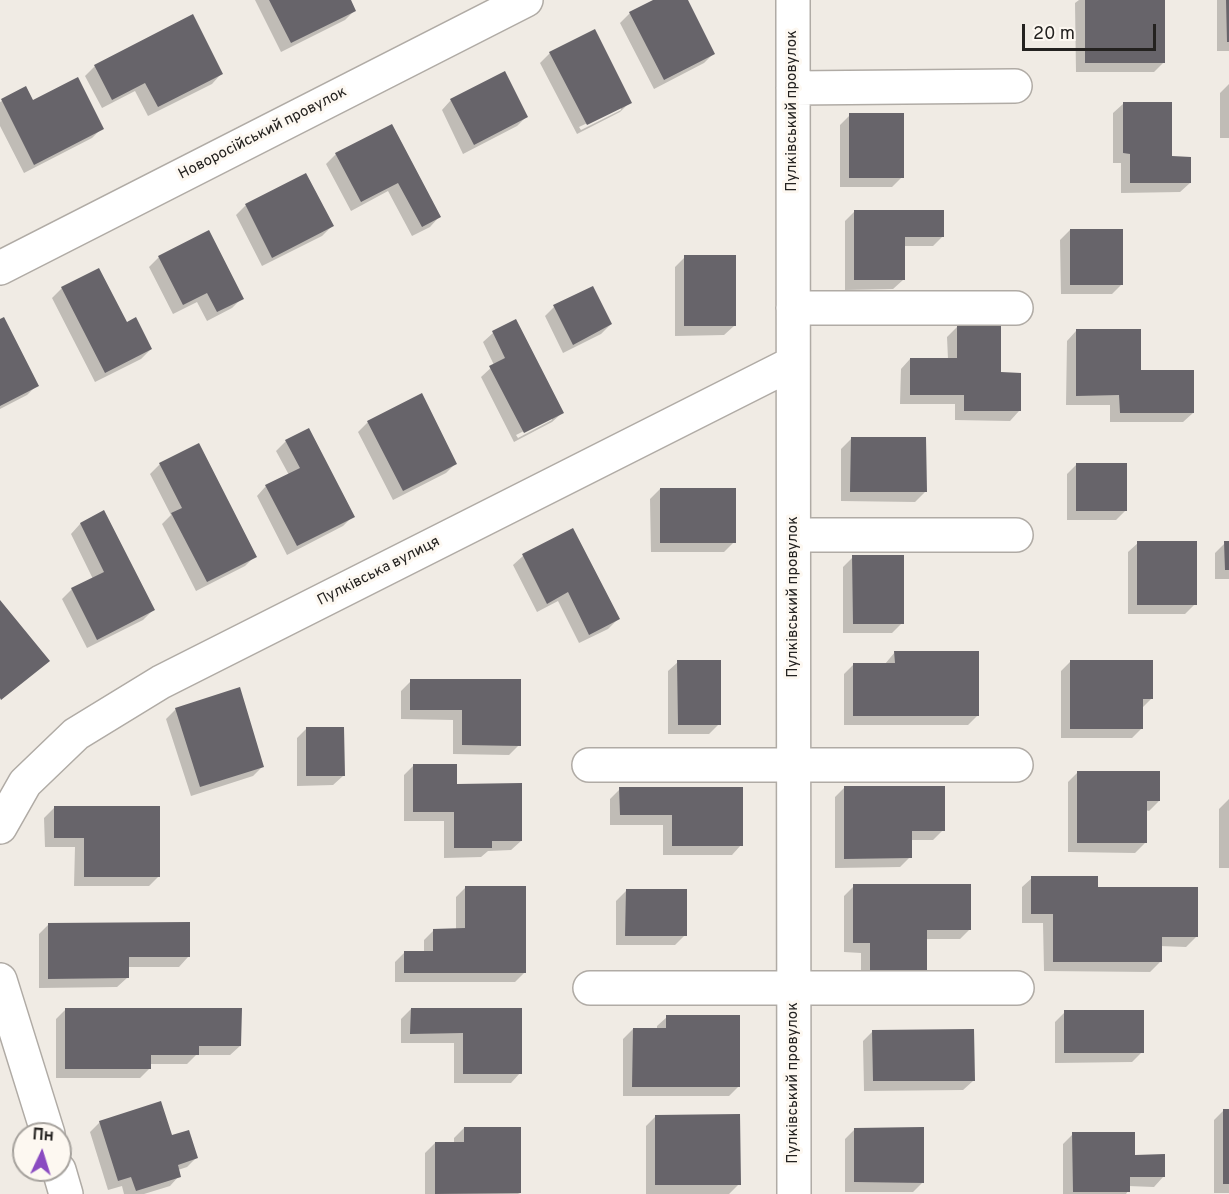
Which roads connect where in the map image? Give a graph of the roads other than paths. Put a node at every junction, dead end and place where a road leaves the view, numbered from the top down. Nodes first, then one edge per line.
1 (526, 0) edge
2 (793, 0) edge
3 (1015, 86) dead end
4 (793, 88) junction
5 (0, 268) edge
6 (793, 308) junction
7 (1016, 308) dead end
8 (793, 363) junction
9 (794, 535) junction
10 (1016, 535) dead end
11 (589, 765) dead end
12 (794, 765) junction
13 (1016, 765) dead end
14 (0, 827) edge
15 (0, 980) edge
16 (590, 988) dead end
17 (794, 988) junction
18 (1017, 988) dead end
19 (44, 1122) edge
20 (794, 1194) edge

1 - 5 street, Новоросійський провулок
2 - 4 street, Пулківський провулок
3 - 4 street
4 - 6 street, Пулківський провулок
6 - 7 street
6 - 8 street, Пулківський провулок
8 - 9 street, Пулківський провулок
8 - 14 street, Пулківська вулиця
9 - 10 street
9 - 12 street, Пулківський провулок
11 - 12 street
12 - 13 street
12 - 17 street, Пулківський провулок
15 - 19 street
16 - 17 street
17 - 18 street
17 - 20 street, Пулківський провулок

